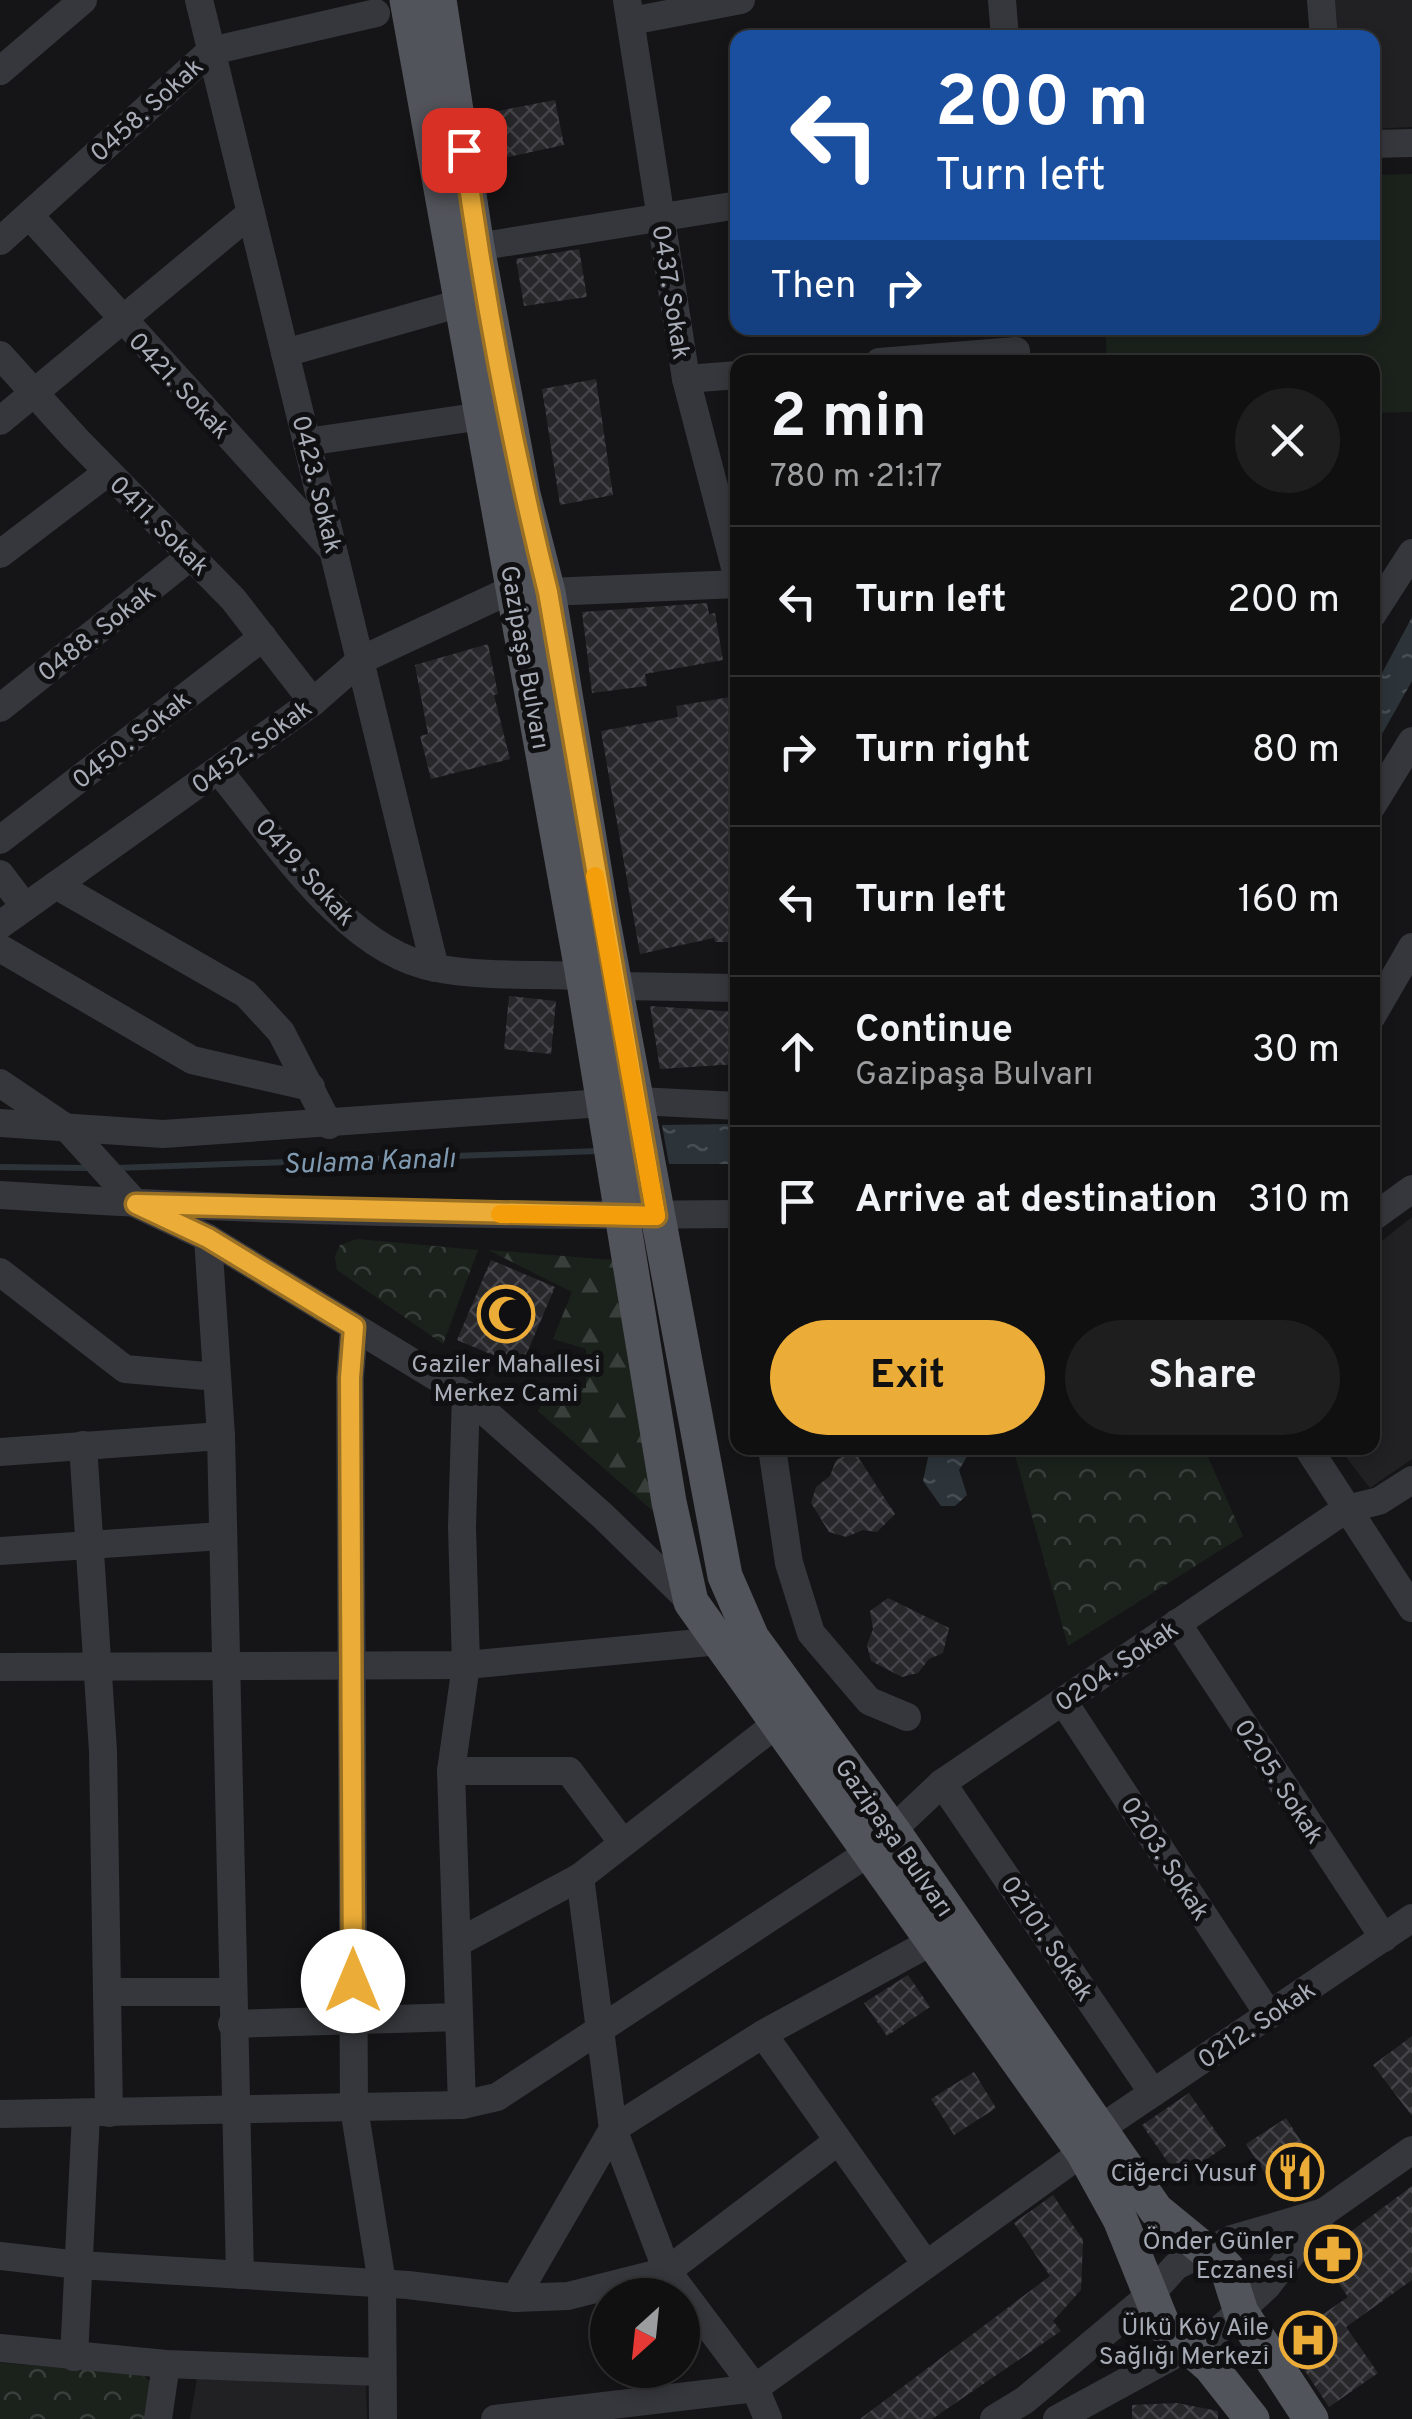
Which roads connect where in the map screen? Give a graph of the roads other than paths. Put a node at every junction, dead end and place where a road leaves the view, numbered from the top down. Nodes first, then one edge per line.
1 (83, 0) edge
2 (198, 0) edge
3 (439, 0) edge
4 (741, 0) edge
5 (1002, 0) edge
6 (1321, 0) edge
7 (392, 7) edge
8 (629, 10) edge
9 (1005, 30) edge
10 (1323, 30) edge
11 (210, 51) junction
12 (0, 71) edge
13 (1412, 143) edge
14 (1380, 144) edge
15 (730, 206) edge
16 (251, 213) junction
17 (29, 215) junction
18 (661, 217) junction
19 (0, 240) edge
20 (477, 247) junction
21 (461, 304) junction
22 (120, 320) junction
23 (1016, 347) edge
24 (285, 353) junction
25 (0, 355) edge
26 (943, 355) edge
27 (730, 376) edge
28 (686, 379) junction
29 (32, 392) junction
30 (482, 416) junction
31 (0, 421) edge
32 (307, 442) junction
33 (108, 472) junction
34 (334, 551) junction
35 (730, 551) edge
36 (1412, 552) edge
37 (0, 554) edge
38 (191, 556) junction
39 (730, 582) edge
40 (531, 590) junction
41 (1380, 603) edge
42 (263, 637) junction
43 (361, 660) junction
44 (313, 702) junction
45 (0, 708) edge
46 (1412, 741) edge
47 (218, 770) junction
48 (1380, 793) edge
49 (0, 840) edge
50 (0, 874) edge
51 (56, 885) junction
52 (25, 907) junction
53 (0, 925) edge
54 (1412, 947) edge
55 (0, 948) edge
56 (435, 968) junction
57 (583, 976) junction
58 (618, 986) junction
59 (730, 988) edge
60 (1380, 1002) edge
61 (0, 1083) edge
62 (311, 1087) junction
63 (603, 1103) junction
64 (730, 1106) edge
65 (640, 1111) junction
66 (0, 1123) edge
67 (329, 1125) junction
68 (68, 1130) junction
69 (1412, 1189) edge
70 (0, 1195) edge
71 (637, 1198) junction
72 (136, 1204) junction
73 (1380, 1212) edge
74 (730, 1213) edge
75 (208, 1238) junction
76 (0, 1272) edge
77 (354, 1327) junction
78 (217, 1376) junction
79 (466, 1395) junction
80 (221, 1436) junction
81 (84, 1445) junction
82 (0, 1452) edge
83 (773, 1455) edge
84 (1312, 1455) edge
85 (1412, 1480) edge
86 (1346, 1509) junction
87 (222, 1536) junction
88 (90, 1545) junction
89 (0, 1551) edge
90 (690, 1602) junction
91 (1412, 1608) edge
92 (1177, 1623) junction
93 (720, 1641) junction
94 (351, 1663) junction
95 (466, 1665) junction
96 (0, 1667) edge
97 (226, 1668) junction
98 (99, 1669) junction
99 (1063, 1702) junction
100 (907, 1717) dead end
101 (775, 1724) junction
102 (451, 1771) junction
103 (942, 1783) junction
104 (881, 1842) junction
105 (623, 1843) junction
106 (580, 1877) junction
107 (1412, 1918) edge
108 (1384, 1938) junction
109 (931, 1942) junction
110 (457, 1944) junction
111 (109, 1992) junction
112 (232, 1992) junction
113 (1269, 2016) junction
114 (459, 2017) junction
115 (353, 2020) junction
116 (232, 2024) junction
117 (601, 2026) junction
118 (762, 2034) junction
119 (1153, 2094) junction
120 (462, 2105) junction
121 (354, 2108) junction
122 (234, 2112) junction
123 (98, 2113) junction
124 (0, 2114) edge
125 (613, 2129) junction
126 (838, 2141) junction
127 (1090, 2141) junction
128 (1412, 2150) edge
129 (1324, 2212) junction
130 (1206, 2252) junction
131 (0, 2256) edge
132 (925, 2263) junction
133 (79, 2265) junction
134 (666, 2272) junction
135 (240, 2275) junction
136 (382, 2283) junction
137 (1150, 2295) junction
138 (515, 2298) junction
139 (1242, 2312) junction
140 (0, 2348) edge
141 (1187, 2348) junction
142 (74, 2358) junction
143 (166, 2364) junction
144 (379, 2372) junction
145 (754, 2388) junction
146 (158, 2419) edge
147 (383, 2419) edge
148 (495, 2419) edge
149 (768, 2419) edge
150 (994, 2419) edge
151 (1057, 2419) edge
152 (1252, 2419) edge
153 (1312, 2419) edge

1 - 12 street
2 - 11 street, 0423. Sokak
3 - 20 main road, Gazipaşa Bulvarı
4 - 8 street
5 - 9 street
6 - 10 street
7 - 11 street, 0458. Sokak
7 - 21 main road, Gazipaşa Bulvarı
8 - 18 street, 0437. Sokak
11 - 16 street, 0423. Sokak
11 - 17 street, 0458. Sokak
13 - 14 street
15 - 18 street
16 - 22 street
16 - 24 street, 0423. Sokak
17 - 19 street, 0458. Sokak
17 - 22 street, 0421. Sokak
18 - 20 street
18 - 28 street, 0437. Sokak
20 - 40 main road, Gazipaşa Bulvarı
21 - 24 street
21 - 30 main road, Gazipaşa Bulvarı
22 - 29 street
22 - 34 street, 0421. Sokak
23 - 26 street
24 - 32 street, 0423. Sokak
25 - 29 street, 0411. Sokak
27 - 28 street
28 - 35 street, 0437. Sokak
29 - 31 street
29 - 33 street, 0411. Sokak
30 - 32 street
30 - 40 main road, Gazipaşa Bulvarı
32 - 34 street, 0423. Sokak
33 - 37 street
33 - 38 street, 0411. Sokak
34 - 43 street, 0423. Sokak
36 - 41 street
38 - 42 street, 0411. Sokak
38 - 45 street, 0488. Sokak
39 - 40 street
40 - 43 street, 0452. Sokak
40 - 57 main road, Gazipaşa Bulvarı
40 - 58 main road, Gazipaşa Bulvarı
42 - 44 street, 0411. Sokak
42 - 49 street, 0450. Sokak
43 - 44 street, 0452. Sokak
43 - 56 street, 0423. Sokak
44 - 47 street, 0452. Sokak
46 - 48 street
47 - 51 street, 0452. Sokak
47 - 56 street, 0419. Sokak
50 - 52 street
51 - 52 street, 0452. Sokak
51 - 62 street
52 - 53 street, 0452. Sokak
54 - 60 street
55 - 62 street
56 - 57 street, 0419. Sokak
57 - 63 main road, Gazipaşa Bulvarı
58 - 59 street
58 - 65 main road, Gazipaşa Bulvarı
61 - 68 street
62 - 67 street
63 - 67 street
63 - 71 main road, Gazipaşa Bulvarı
64 - 65 street
65 - 71 main road, Gazipaşa Bulvarı
66 - 68 street
67 - 68 street
68 - 72 street
69 - 73 street
70 - 72 street
71 - 72 street
71 - 74 street
71 - 90 main road, Gazipaşa Bulvarı
71 - 104 main road, Gazipaşa Bulvarı
72 - 75 street
75 - 77 street
75 - 78 street
76 - 78 street
77 - 79 street
77 - 94 street
78 - 80 street
79 - 90 street
79 - 95 street
80 - 81 street
80 - 87 street
81 - 82 street
81 - 88 street
83 - 100 street
84 - 86 street
85 - 86 street, 0204. Sokak
86 - 91 street
86 - 92 street, 0204. Sokak
87 - 88 street
87 - 97 street
88 - 89 street
88 - 98 street
90 - 93 main road, Gazipaşa Bulvarı
92 - 99 street, 0204. Sokak
92 - 108 street, 0205. Sokak
93 - 95 street
93 - 101 main road, Gazipaşa Bulvarı
94 - 95 street
94 - 97 street
94 - 115 street
95 - 102 street
96 - 98 street
97 - 98 street
97 - 112 street
98 - 111 street
99 - 103 street, 0204. Sokak
99 - 113 street, 0203. Sokak
101 - 104 main road, Gazipaşa Bulvarı
101 - 105 street
102 - 105 street
102 - 110 street
103 - 104 street, 0204. Sokak
103 - 119 street, 02101. Sokak
104 - 109 main road, Gazipaşa Bulvarı
104 - 117 street, 0204. Sokak
104 - 127 main road, Gazipaşa Bulvarı
105 - 106 street
106 - 110 street
106 - 117 street
107 - 108 street, 0212. Sokak
108 - 113 street, 0212. Sokak
109 - 118 street
109 - 127 main road, Gazipaşa Bulvarı
110 - 114 street
111 - 112 street
111 - 123 street
112 - 116 street
113 - 119 street, 0212. Sokak
114 - 115 street
114 - 120 street
115 - 116 street
115 - 121 street
116 - 122 street
117 - 120 street, 0204. Sokak
117 - 125 street
118 - 125 street
118 - 126 street
119 - 127 street, 0212. Sokak
120 - 121 street, 0204. Sokak
121 - 122 street, 0204. Sokak
121 - 136 street
122 - 123 street, 0204. Sokak
122 - 135 street
123 - 124 street, 0204. Sokak
123 - 133 street
125 - 134 street
125 - 138 street
126 - 132 street
126 - 134 street
127 - 130 main road, Gazipaşa Bulvarı
127 - 132 street, 0212. Sokak
127 - 137 main road, Gazipaşa Bulvarı
128 - 129 street
129 - 130 street
129 - 139 street
130 - 137 street
130 - 139 main road, Gazipaşa Bulvarı
131 - 133 street
132 - 145 street, 0212. Sokak
133 - 135 street
133 - 142 street
134 - 138 street
134 - 145 street
135 - 136 street
136 - 138 street
136 - 144 street
137 - 141 main road, Gazipaşa Bulvarı
137 - 150 street
139 - 141 street
139 - 153 main road, Gazipaşa Bulvarı
140 - 142 street
141 - 151 street
141 - 152 main road, Gazipaşa Bulvarı
142 - 143 street
143 - 144 street
143 - 146 street
144 - 147 street
145 - 148 street
145 - 149 street

